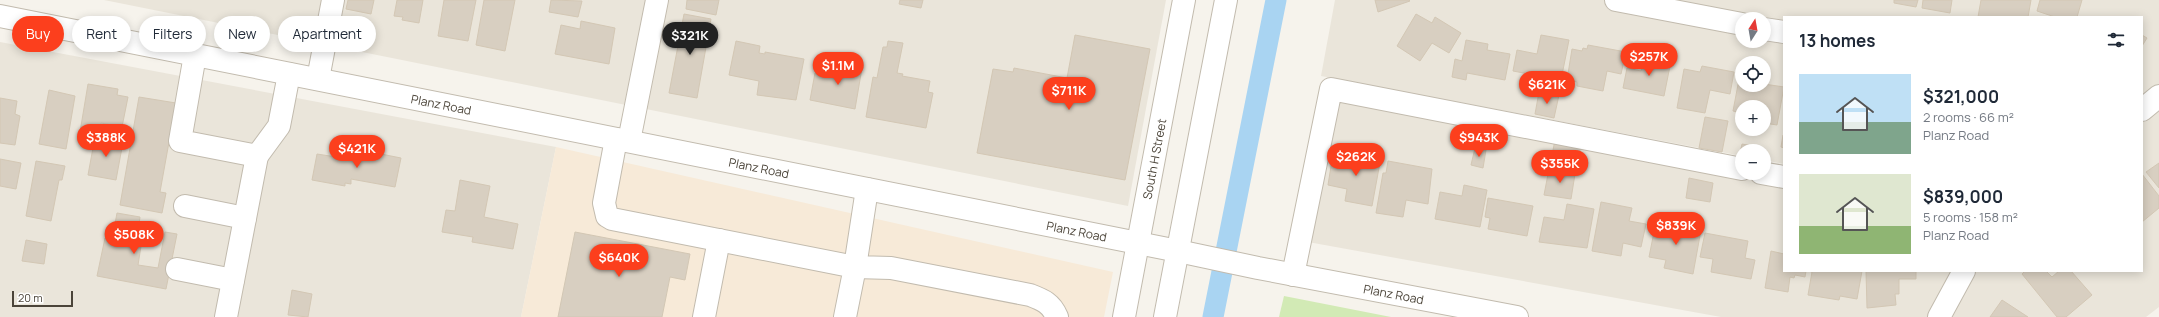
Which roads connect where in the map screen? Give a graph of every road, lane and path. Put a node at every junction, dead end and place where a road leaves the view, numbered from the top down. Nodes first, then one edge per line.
1 (333, 0) edge
2 (657, 0) edge
3 (1184, 0) edge
4 (1226, 0) edge
5 (1616, 0) edge
6 (0, 16) edge
7 (1735, 23) edge
8 (1771, 30) edge
9 (1783, 32) edge
10 (195, 55) junction
11 (289, 74) junction
12 (318, 79) junction
13 (2159, 96) edge
14 (2143, 109) edge
15 (622, 140) junction
16 (257, 156) junction
17 (1735, 168) edge
18 (1771, 175) edge
19 (1783, 178) edge
20 (867, 189) junction
21 (185, 206) dead end
22 (245, 218) junction
23 (719, 240) junction
24 (1137, 243) junction
25 (1178, 250) junction
26 (855, 267) junction
27 (177, 269) dead end
28 (1963, 272) edge
29 (1293, 275) junction
30 (233, 280) junction
31 (226, 317) edge
32 (704, 317) edge
33 (845, 317) edge
34 (1057, 317) edge
35 (1124, 317) edge
36 (1165, 317) edge
37 (1517, 317) edge
38 (1939, 317) edge

1 - 12 street
2 - 15 street
3 - 24 street, South H Street
4 - 25 street
5 - 7 street
6 - 10 street, Planz Road
8 - 9 street
10 - 11 street, Planz Road
10 - 16 street
11 - 12 street, Planz Road
11 - 16 street
12 - 15 street, Planz Road
13 - 14 street
15 - 20 street, Planz Road
15 - 23 street
16 - 22 street
17 - 29 street
18 - 19 street
20 - 24 street, Planz Road
20 - 26 street
21 - 22 street
22 - 30 street
23 - 26 street
23 - 32 street
24 - 25 street, Planz Road
24 - 35 street, South H Street
25 - 29 street, Planz Road
25 - 36 street
26 - 33 street
26 - 34 street
27 - 30 street
28 - 38 street
29 - 37 street, Planz Road
30 - 31 street

